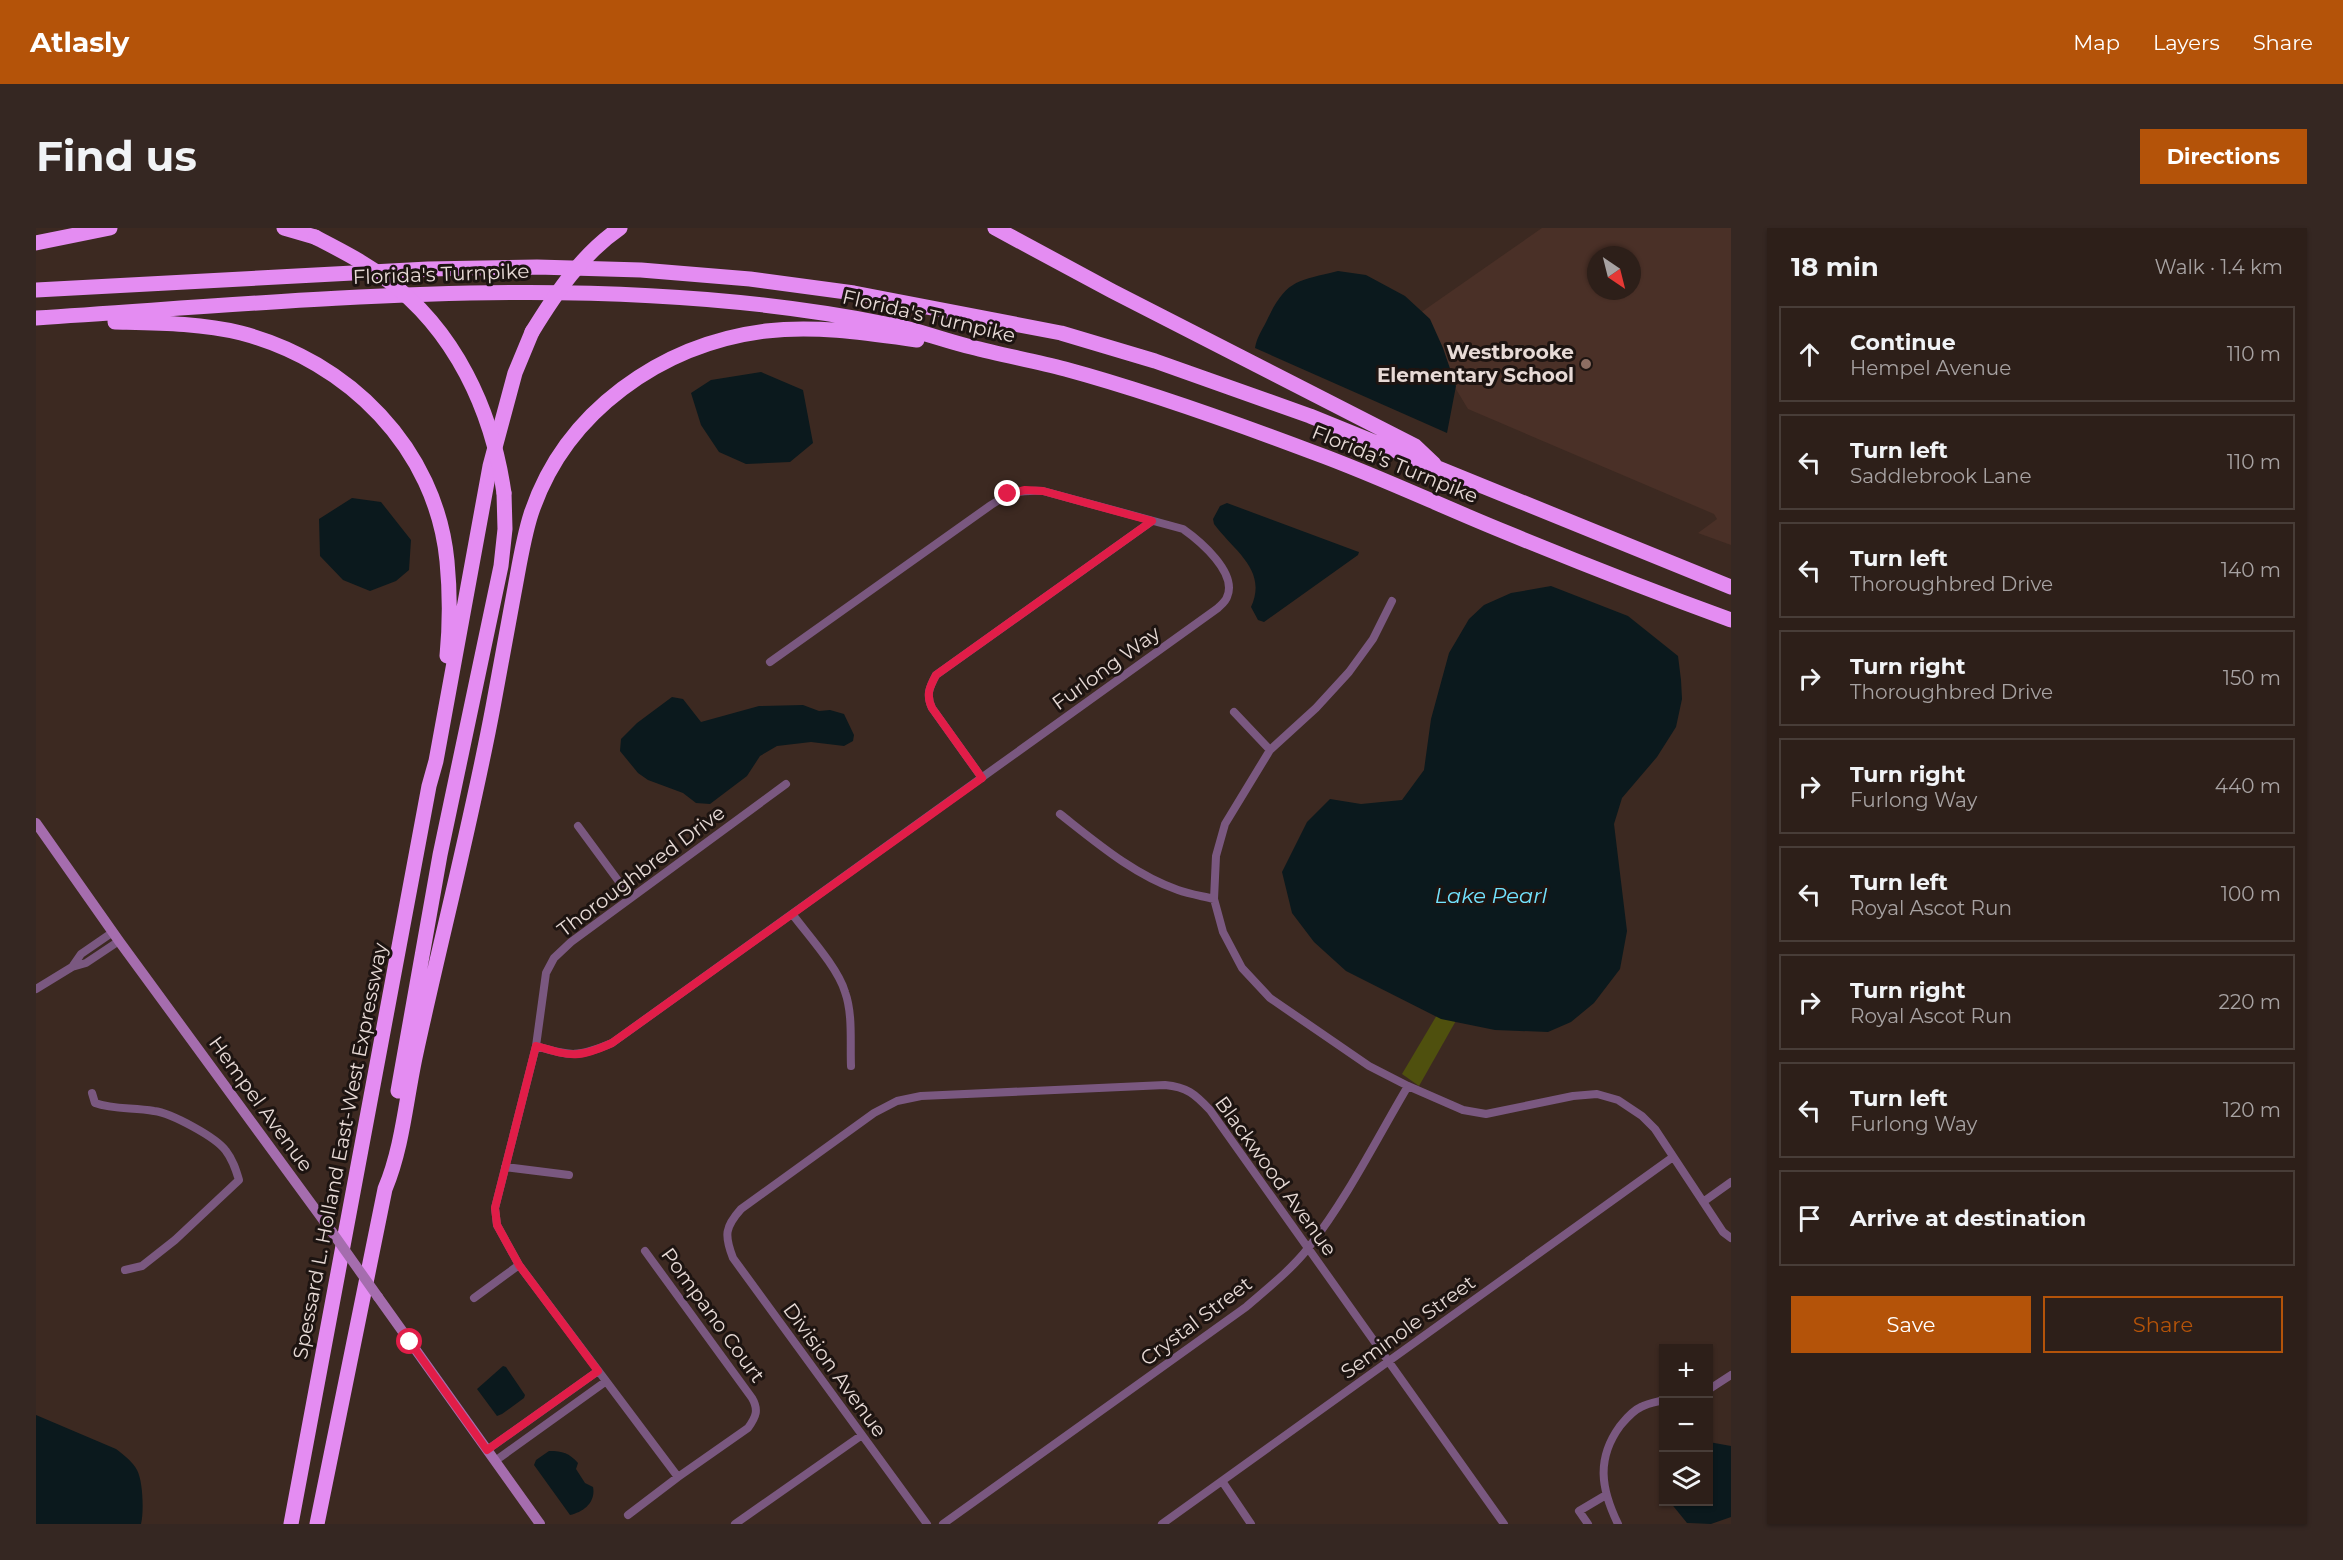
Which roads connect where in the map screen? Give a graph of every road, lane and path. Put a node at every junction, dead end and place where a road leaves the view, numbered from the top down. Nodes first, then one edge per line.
1 (110, 228) edge
2 (284, 228) edge
3 (620, 228) edge
4 (995, 228) edge
5 (36, 243) edge
6 (36, 290) edge
7 (36, 318) edge
8 (970, 347) junction
9 (1436, 466) junction
10 (1152, 521) junction
11 (1731, 586) edge
12 (1392, 601) dead end
13 (1731, 620) edge
14 (770, 662) dead end
15 (1234, 712) dead end
16 (1270, 750) junction
17 (982, 778) junction
18 (786, 784) dead end
19 (429, 786) junction
20 (1060, 814) dead end
21 (36, 823) edge
22 (578, 826) dead end
23 (631, 898) junction
24 (1214, 900) junction
25 (793, 915) junction
26 (116, 936) junction
27 (36, 989) edge
28 (536, 1046) junction
29 (851, 1066) dead end
30 (1408, 1086) junction
31 (92, 1093) dead end
32 (1673, 1157) junction
33 (506, 1167) junction
34 (569, 1175) dead end
35 (1731, 1182) edge
36 (386, 1189) junction
37 (1703, 1202) junction
38 (726, 1232) joint
39 (1731, 1238) edge
40 (1308, 1248) junction
41 (645, 1251) dead end
42 (519, 1265) junction
43 (125, 1270) dead end
44 (474, 1298) dead end
45 (1388, 1361) junction
46 (598, 1371) junction
47 (1731, 1375) edge
48 (605, 1382) junction
49 (1713, 1387) edge
50 (1659, 1402) edge
51 (862, 1435) junction
52 (487, 1450) junction
53 (495, 1461) junction
54 (678, 1477) junction
55 (1222, 1481) junction
56 (1606, 1495) junction
57 (628, 1515) dead end
58 (291, 1524) edge
59 (317, 1524) edge
60 (540, 1524) edge
61 (735, 1524) edge
62 (927, 1524) edge
63 (943, 1524) edge
64 (1162, 1524) edge
65 (1251, 1524) edge
66 (1504, 1524) edge
67 (1588, 1524) edge
68 (1618, 1524) edge

1 - 5 highway
2 - 36 highway, bridge
3 - 19 highway, bridge
4 - 9 highway
6 - 9 highway, Florida's Turnpike
7 - 8 highway, Florida's Turnpike
7 - 19 highway
8 - 13 highway, Florida's Turnpike
8 - 36 highway
9 - 11 highway, Florida's Turnpike
10 - 14 street, Furlong Way
10 - 17 street
10 - 17 street, Furlong Way
12 - 16 street
15 - 16 street
16 - 24 street
17 - 25 street, Furlong Way
18 - 23 street, Thoroughbred Drive
19 - 58 highway, Spessard L. Holland East-West Expressway
20 - 24 street
21 - 26 street, Hempel Avenue
22 - 23 street
23 - 28 street, Thoroughbred Drive
24 - 30 street
25 - 28 street, Furlong Way
25 - 29 street
26 - 27 street
26 - 52 street, Hempel Avenue, bridge
28 - 33 street, Thoroughbred Drive
30 - 32 street
30 - 40 street, Crystal Street
31 - 43 street
32 - 37 street
32 - 45 street, Seminole Street
33 - 34 street
33 - 42 street, Thoroughbred Drive
35 - 37 street
36 - 59 highway
37 - 39 street
38 - 40 street, Blackwood Avenue
38 - 51 street, Division Avenue
40 - 45 street, Blackwood Avenue
40 - 63 street, Crystal Street
41 - 54 street, Pompano Court
42 - 44 street
42 - 46 street, Thoroughbred Drive
45 - 55 street, Seminole Street
45 - 66 street, Blackwood Avenue
46 - 48 street, Thoroughbred Drive
46 - 52 street
47 - 49 street
48 - 53 street
48 - 54 street, Thoroughbred Drive
50 - 56 street
51 - 61 street
51 - 62 street, Division Avenue
52 - 53 street, Hempel Avenue
53 - 60 street, Hempel Avenue
54 - 57 street, Pompano Court
55 - 64 street, Seminole Street
55 - 65 street
56 - 67 street
56 - 68 street

